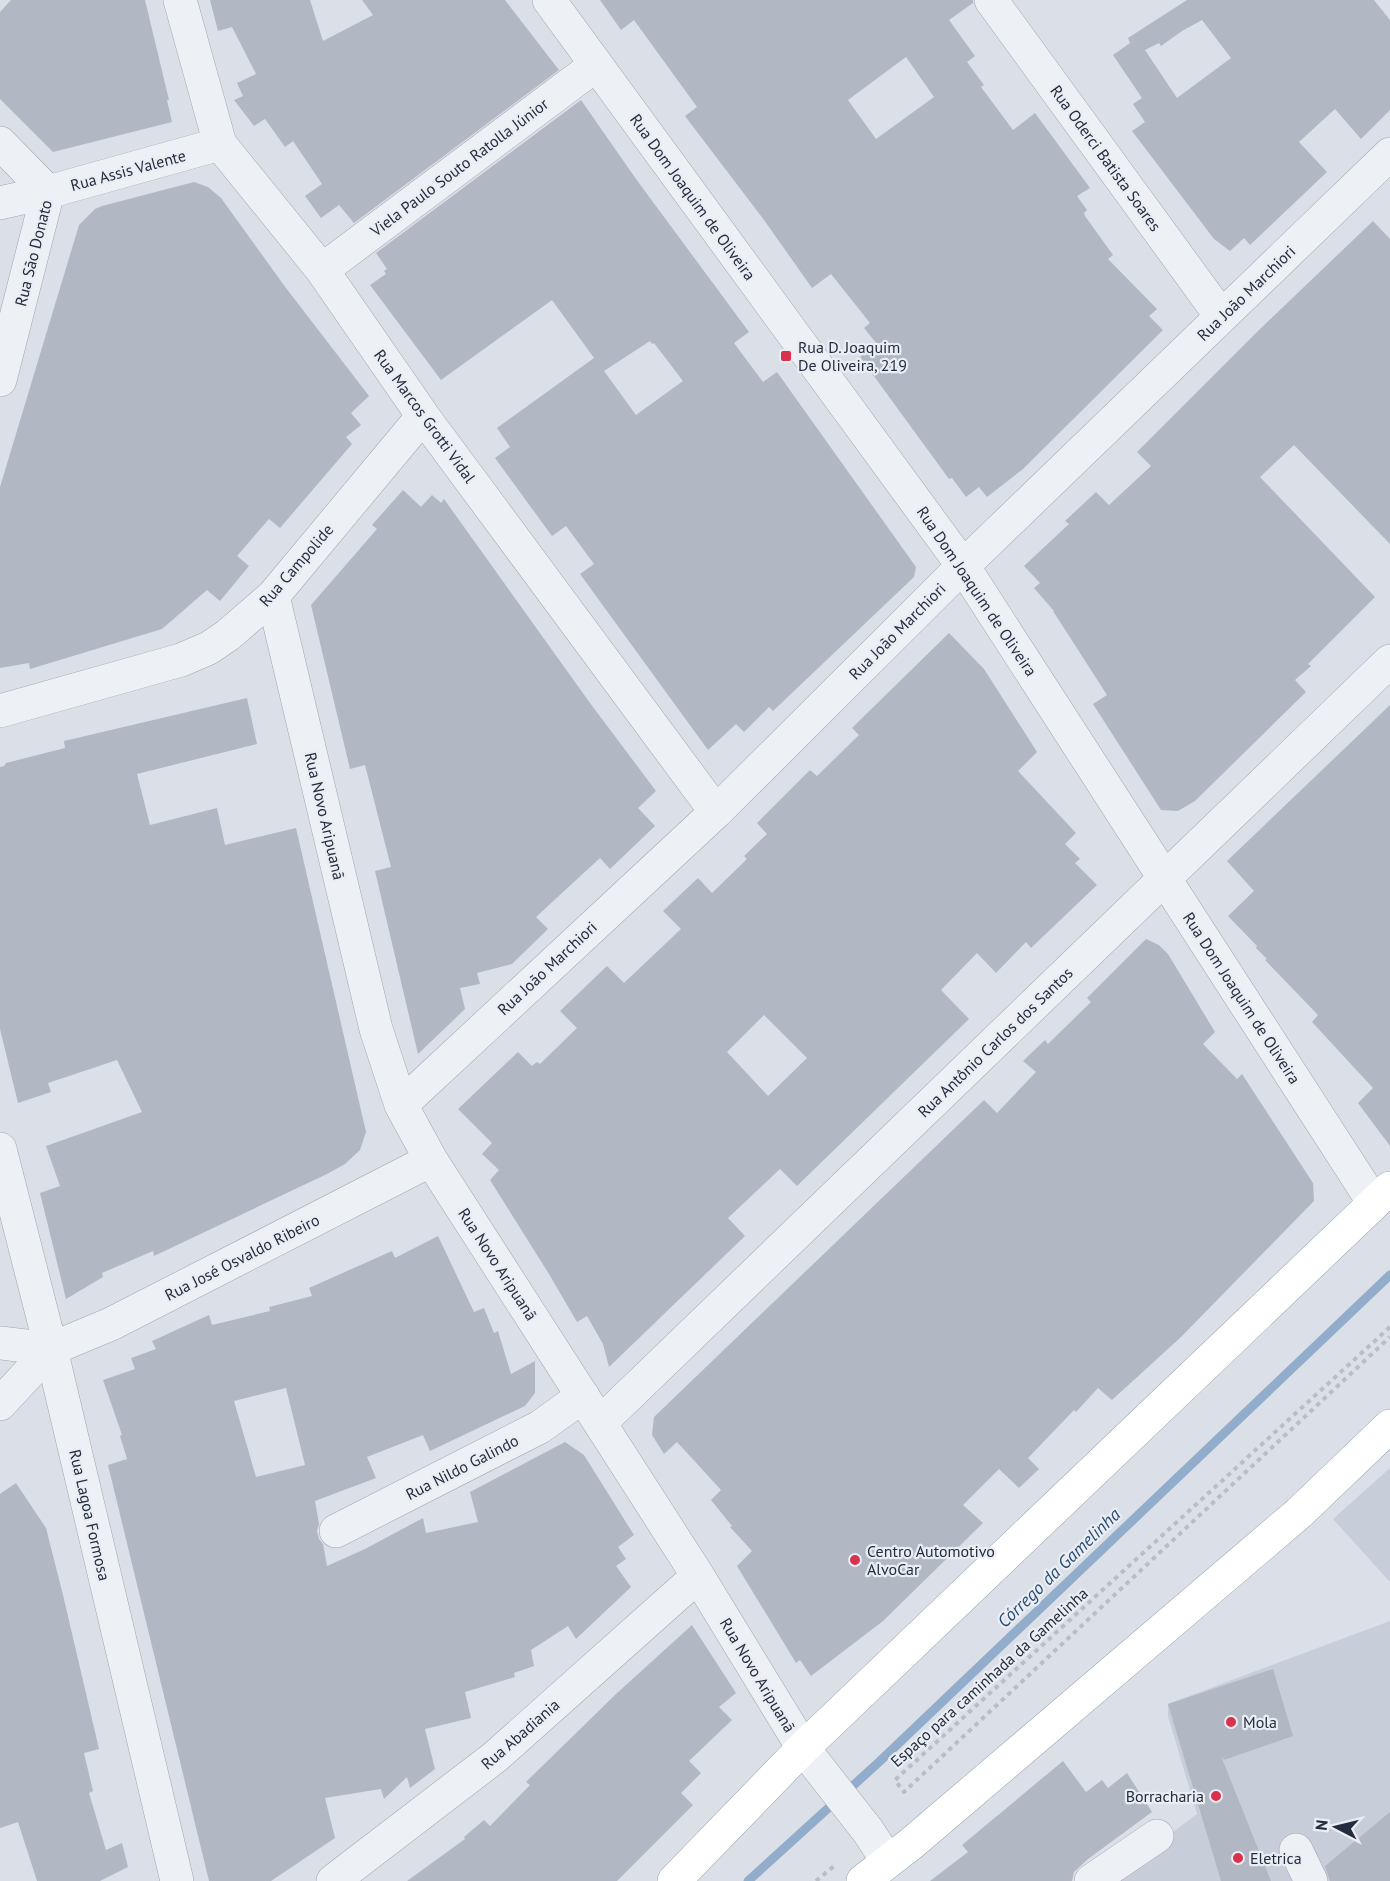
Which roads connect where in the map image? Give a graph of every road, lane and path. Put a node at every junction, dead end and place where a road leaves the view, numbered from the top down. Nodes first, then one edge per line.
1 (180, 0) edge
2 (549, 0) edge
3 (991, 0) edge
4 (596, 65) junction
5 (0, 143) edge
6 (220, 144) junction
7 (1390, 154) edge
8 (48, 192) junction
9 (0, 203) edge
10 (322, 270) junction
11 (1221, 316) junction
12 (0, 380) edge
13 (423, 416) junction
14 (963, 566) junction
15 (273, 596) junction
16 (1390, 661) edge
17 (0, 711) edge
18 (716, 812) junction
19 (1165, 878) junction
20 (401, 1105) junction
21 (0, 1149) edge
22 (431, 1160) junction
23 (1382, 1196) edge
24 (1390, 1327) edge
25 (1390, 1337) edge
26 (0, 1343) edge
27 (51, 1349) junction
28 (583, 1396) junction
29 (0, 1404) edge
30 (600, 1424) junction
31 (1390, 1426) edge
32 (336, 1531) dead end
33 (698, 1576) junction
34 (803, 1748) junction
35 (1157, 1836) dead end
36 (1296, 1850) dead end
37 (887, 1860) junction
38 (177, 1881) edge
39 (333, 1881) edge
40 (674, 1881) edge
41 (863, 1881) edge
42 (1091, 1881) edge
43 (1311, 1881) edge

1 - 6 street, Rua Marcos Grotti Vidal
2 - 4 street, Rua Dom Joaquim de Oliveira
3 - 11 street, Rua Oderci Batista Soares
4 - 10 street, Viela Paulo Souto Ratolla Júnior
4 - 14 street, Rua Dom Joaquim de Oliveira
5 - 8 street, Rua São Donato
6 - 8 street, Rua Assis Valente
6 - 10 street, Rua Marcos Grotti Vidal
7 - 11 street, Rua João Marchiori
8 - 9 street, Rua Assis Valente
8 - 12 street, Rua São Donato
10 - 13 street, Rua Marcos Grotti Vidal
11 - 14 street, Rua João Marchiori
13 - 15 street, Rua Campolide
13 - 18 street, Rua Marcos Grotti Vidal
14 - 18 street, Rua João Marchiori
14 - 19 street, Rua Dom Joaquim de Oliveira
15 - 17 street, Rua Campolide
15 - 20 street, Rua Novo Aripuanã
16 - 19 street, Rua Antônio Carlos dos Santos
18 - 20 street, Rua João Marchiori
19 - 23 street, Rua Dom Joaquim de Oliveira
19 - 30 street, Rua Antônio Carlos dos Santos
20 - 22 street, Rua Novo Aripuanã
21 - 27 street, Rua Lagoa Formosa
22 - 27 street, Rua José Osvaldo Ribeiro
22 - 28 street, Rua Novo Aripuanã
23 - 34 main road
24 - 25 path, Espaço para caminhada da Gamelinha
26 - 27 street
27 - 29 street
27 - 38 street, Rua Lagoa Formosa
28 - 30 street, Rua Novo Aripuanã
28 - 32 street, Rua Nildo Galindo
30 - 33 street, Rua Novo Aripuanã
31 - 37 main road
33 - 34 street, Rua Novo Aripuanã
33 - 39 street, Rua Abadiania
34 - 37 street, Rua Novo Aripuanã
34 - 40 main road
35 - 42 street
36 - 43 street
37 - 41 main road

